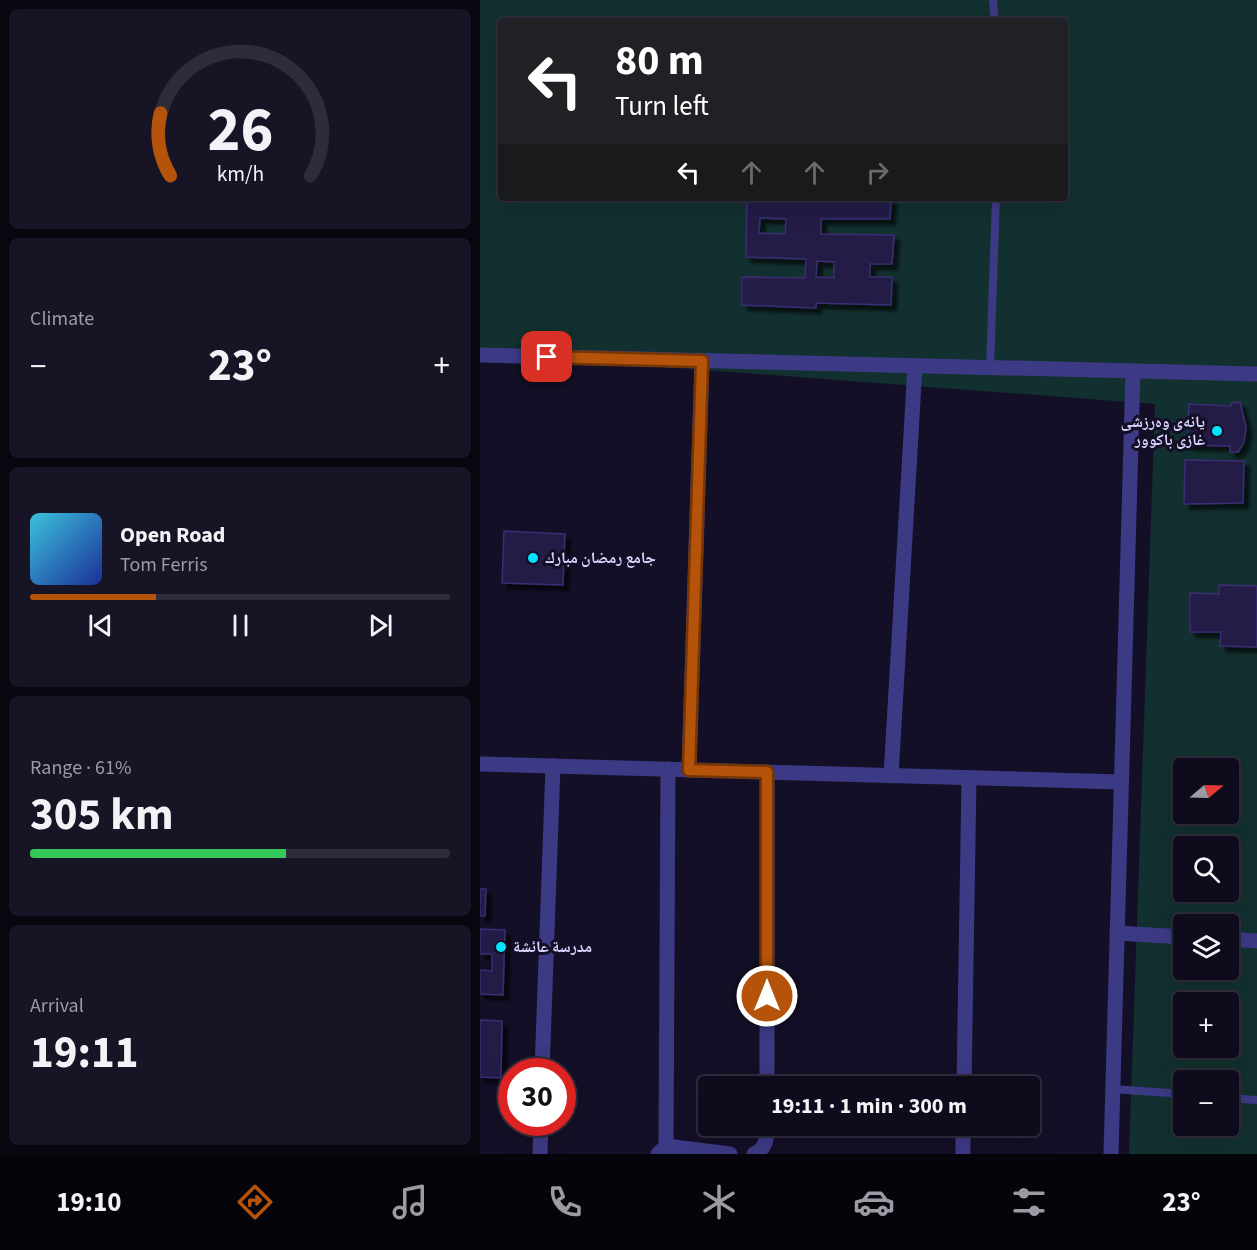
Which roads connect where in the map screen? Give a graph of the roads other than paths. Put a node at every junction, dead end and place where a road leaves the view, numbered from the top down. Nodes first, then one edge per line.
1 (993, 0) edge
2 (995, 18) edge
3 (996, 201) edge
4 (480, 355) edge
5 (702, 361) junction
6 (915, 366) junction
7 (990, 368) junction
8 (1133, 371) junction
9 (1257, 375) edge
10 (480, 764) edge
11 (553, 766) junction
12 (668, 769) junction
13 (689, 770) junction
14 (767, 772) junction
15 (891, 776) junction
16 (969, 778) junction
17 (1121, 782) junction
18 (1117, 933) junction
19 (1173, 936) edge
20 (1239, 939) edge
21 (1257, 940) edge
22 (542, 1058) edge
23 (767, 1076) edge
24 (964, 1076) edge
25 (1112, 1089) junction
26 (1173, 1093) edge
27 (1239, 1099) edge
28 (1257, 1100) edge
29 (541, 1136) edge
30 (767, 1136) edge
31 (963, 1136) edge
32 (662, 1150) edge
33 (540, 1154) edge
34 (730, 1154) edge
35 (754, 1154) edge
36 (963, 1154) edge
37 (1111, 1154) edge

1 - 2 lane
3 - 7 lane
4 - 5 street
5 - 6 street
5 - 13 street
6 - 7 street
6 - 15 street
7 - 8 street
8 - 9 street
8 - 17 street
10 - 11 street
11 - 12 street
11 - 22 street
12 - 13 street
12 - 32 street
13 - 14 street
14 - 15 street
14 - 23 street
15 - 16 street
16 - 17 street
16 - 24 street
17 - 18 street
18 - 19 street
18 - 25 street
20 - 21 street
25 - 26 lane
25 - 37 street
27 - 28 lane
29 - 33 street
30 - 35 street
31 - 36 street
32 - 34 street

